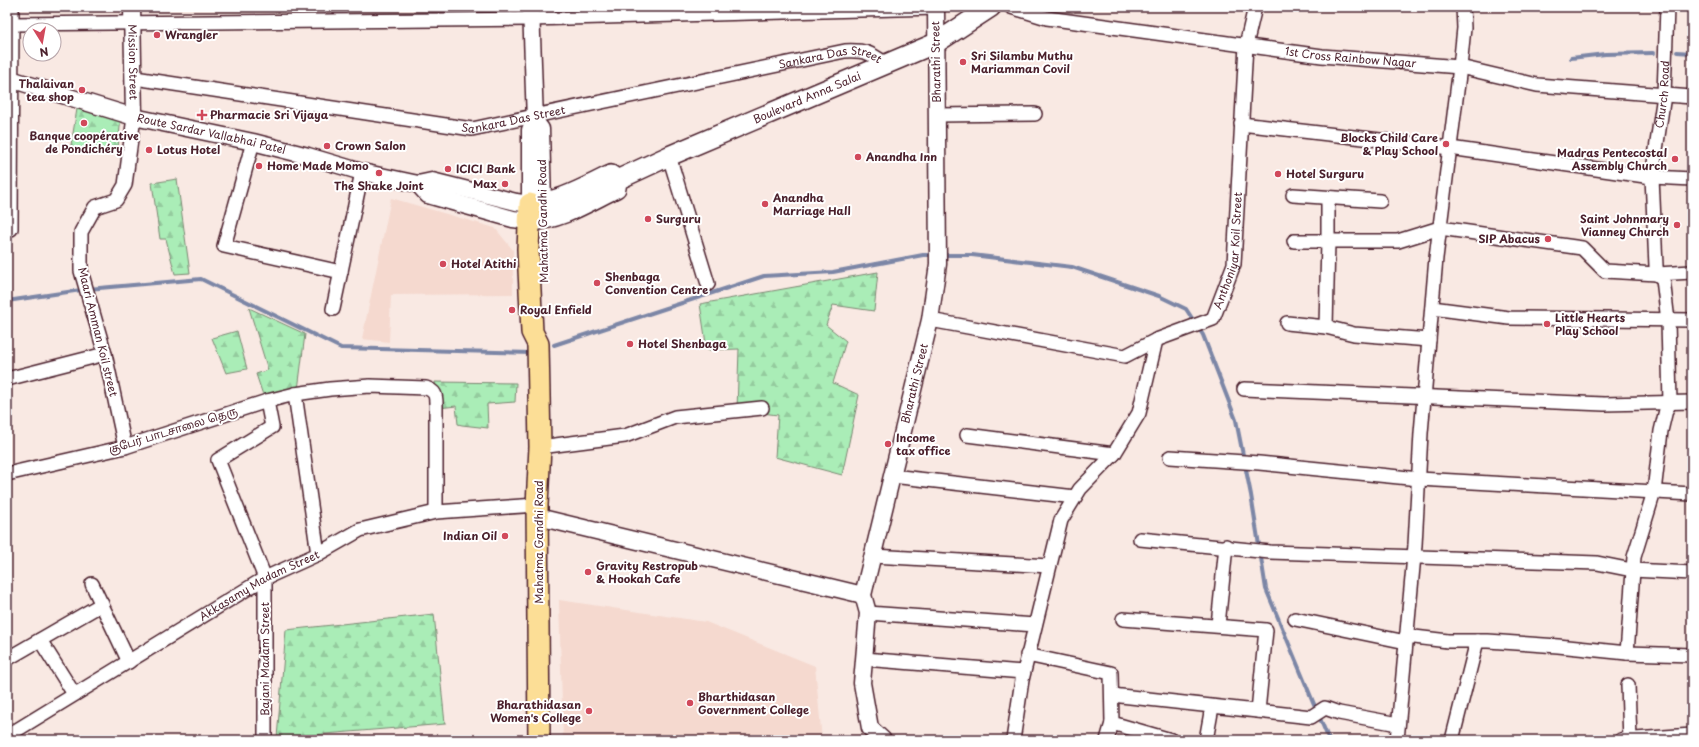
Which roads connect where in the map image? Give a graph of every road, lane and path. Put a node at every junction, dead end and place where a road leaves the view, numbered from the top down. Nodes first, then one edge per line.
1 (12, 7) edge
2 (991, 7) edge
3 (1011, 7) edge
4 (1255, 7) edge
5 (1463, 7) edge
6 (1667, 7) edge
7 (936, 8) edge
8 (531, 13) edge
9 (132, 14) edge
10 (12, 24) junction
11 (936, 43) junction
12 (1246, 45) junction
13 (886, 64) junction
14 (1460, 67) junction
15 (135, 78) junction
16 (9, 79) edge
17 (1664, 95) junction
18 (1692, 97) edge
19 (1035, 114) dead end
20 (937, 115) junction
21 (134, 117) junction
22 (534, 118) junction
23 (1241, 124) junction
24 (253, 142) junction
25 (1450, 148) junction
26 (669, 156) junction
27 (362, 172) junction
28 (1652, 177) junction
29 (1692, 179) edge
30 (1292, 195) dead end
31 (1328, 198) junction
32 (1380, 201) dead end
33 (536, 212) junction
34 (1440, 228) junction
35 (11, 229) dead end
36 (1294, 241) dead end
37 (1328, 241) junction
38 (341, 272) junction
39 (1692, 272) edge
40 (1657, 274) junction
41 (708, 284) dead end
42 (333, 308) dead end
43 (1432, 308) junction
44 (930, 320) junction
45 (1692, 320) edge
46 (1668, 321) junction
47 (1287, 323) dead end
48 (1326, 327) junction
49 (1156, 340) junction
50 (1429, 340) junction
51 (105, 354) junction
52 (7, 379) edge
53 (1244, 389) dead end
54 (295, 394) junction
55 (1424, 395) junction
56 (267, 401) junction
57 (1692, 402) edge
58 (1670, 403) junction
59 (762, 408) dead end
60 (967, 435) dead end
61 (125, 447) junction
62 (540, 447) junction
63 (1114, 454) junction
64 (1170, 457) dead end
65 (7, 474) edge
66 (892, 476) junction
67 (1419, 479) junction
68 (1654, 492) junction
69 (1692, 494) edge
70 (1075, 497) junction
71 (538, 511) junction
72 (436, 512) junction
73 (1140, 539) dead end
74 (1226, 546) junction
75 (318, 554) junction
76 (873, 556) junction
77 (1414, 557) junction
78 (1049, 566) junction
79 (1632, 570) junction
80 (1692, 573) edge
81 (265, 578) junction
82 (92, 584) dead end
83 (864, 595) junction
84 (102, 604) junction
85 (868, 613) junction
86 (1123, 619) dead end
87 (1294, 619) dead end
88 (1035, 625) junction
89 (1218, 625) junction
90 (1406, 639) junction
91 (40, 640) junction
92 (1477, 641) junction
93 (1627, 653) junction
94 (1692, 654) edge
95 (1027, 655) junction
96 (7, 659) edge
97 (864, 659) junction
98 (129, 662) junction
99 (1023, 672) junction
100 (1628, 685) dead end
101 (74, 694) junction
102 (1112, 695) junction
103 (1212, 707) junction
104 (1258, 712) junction
105 (1112, 723) junction
106 (1398, 724) junction
107 (1692, 735) edge
108 (7, 736) edge
109 (1165, 739) edge
110 (265, 740) edge
111 (539, 740) edge
112 (883, 740) edge
113 (1013, 740) edge
114 (1108, 740) edge
115 (1206, 740) edge
116 (1397, 740) edge
117 (1452, 740) edge
118 (1627, 740) edge

1 - 10 street
2 - 11 main road, Boulevard Anna Salai
3 - 12 street, 1st Cross Rainbow Nagar
4 - 12 street, Anthoniyar Koil Street
5 - 14 street
6 - 17 street, Church Road
7 - 8 street
7 - 11 street, Bharathi Street
8 - 9 street
8 - 22 street, Mahatma Gandhi Road
9 - 10 street
9 - 15 street, Mission Street
10 - 16 street
11 - 13 main road, Boulevard Anna Salai
11 - 20 street, Bharathi Street
12 - 14 street, 1st Cross Rainbow Nagar
12 - 23 street, Anthoniyar Koil Street
13 - 22 street, Sankara Das Street
13 - 26 main road, Boulevard Anna Salai
14 - 17 street, 1st Cross Rainbow Nagar
14 - 25 street
15 - 21 street, Mission Street
15 - 22 street, Sankara Das Street
16 - 21 street, Route Sardar Vallabhai Patel
16 - 35 street
17 - 18 street, 1st Cross Rainbow Nagar
17 - 28 street, Church Road
19 - 20 street
20 - 44 street, Bharathi Street
21 - 24 street, Route Sardar Vallabhai Patel
21 - 51 street, Maari Amman Koil street
22 - 33 street, Mahatma Gandhi Road
23 - 25 street
23 - 49 street, Anthoniyar Koil Street
24 - 27 street, Route Sardar Vallabhai Patel
24 - 38 street
25 - 28 street
25 - 34 street
26 - 33 main road, Boulevard Anna Salai
26 - 41 street
27 - 33 street, Route Sardar Vallabhai Patel
27 - 38 street
28 - 29 street
28 - 40 street, Church Road
30 - 31 street
31 - 32 street
31 - 37 street
33 - 62 main road, Mahatma Gandhi Road
34 - 37 street
34 - 40 street
34 - 43 street
36 - 37 street
37 - 48 street
38 - 42 street
39 - 40 street
40 - 46 street, Church Road
43 - 46 street
43 - 50 street
44 - 49 street, Anthoniyar Koil Street
44 - 66 street, Bharathi Street
45 - 46 street
46 - 58 street, Church Road
47 - 48 street
48 - 50 street
49 - 63 street
50 - 55 street
51 - 52 street
51 - 61 street, Maari Amman Koil street
53 - 55 street
54 - 56 street, குபேர் பாடசாலை தெரு
54 - 72 street, குபேர் பாடசாலை தெரு
54 - 75 street
55 - 58 street
55 - 67 street
56 - 61 street, குபேர் பாடசாலை தெரு
56 - 81 street, Bajani Madam Street
57 - 58 street
58 - 68 street
59 - 62 street
60 - 63 street
61 - 65 street, குபேர் பாடசாலை தெரு
62 - 71 main road, Mahatma Gandhi Road
63 - 70 street
64 - 67 street
66 - 70 street
66 - 76 street, Bharathi Street
67 - 68 street
67 - 77 street
68 - 69 street
68 - 79 street
70 - 78 street
71 - 72 street, Akkasamy Madam Street
71 - 83 street
71 - 111 main road, Mahatma Gandhi Road
72 - 75 street, Akkasamy Madam Street
73 - 74 street
74 - 77 street
74 - 89 street
75 - 81 street, Akkasamy Madam Street
76 - 78 street
76 - 83 street, Bharathi Street
77 - 79 street
77 - 90 street
78 - 88 street
79 - 80 street
79 - 93 street
81 - 98 street, Akkasamy Madam Street
81 - 110 street, Bajani Madam Street
82 - 84 street
83 - 85 street
84 - 91 street
84 - 98 street
85 - 88 street
85 - 97 street
86 - 89 street
87 - 90 street
88 - 95 street
89 - 104 street
90 - 92 street
90 - 106 street
91 - 96 street
91 - 101 street
92 - 93 street
92 - 117 street
93 - 94 street
95 - 99 street
95 - 102 street
97 - 99 street
97 - 112 street
98 - 101 street, Akkasamy Madam Street
99 - 113 street
100 - 118 street
101 - 108 street, Akkasamy Madam Street
102 - 103 street
102 - 105 street
103 - 104 street
103 - 115 street
104 - 106 street
105 - 109 street
105 - 114 street
106 - 116 street
107 - 118 street

